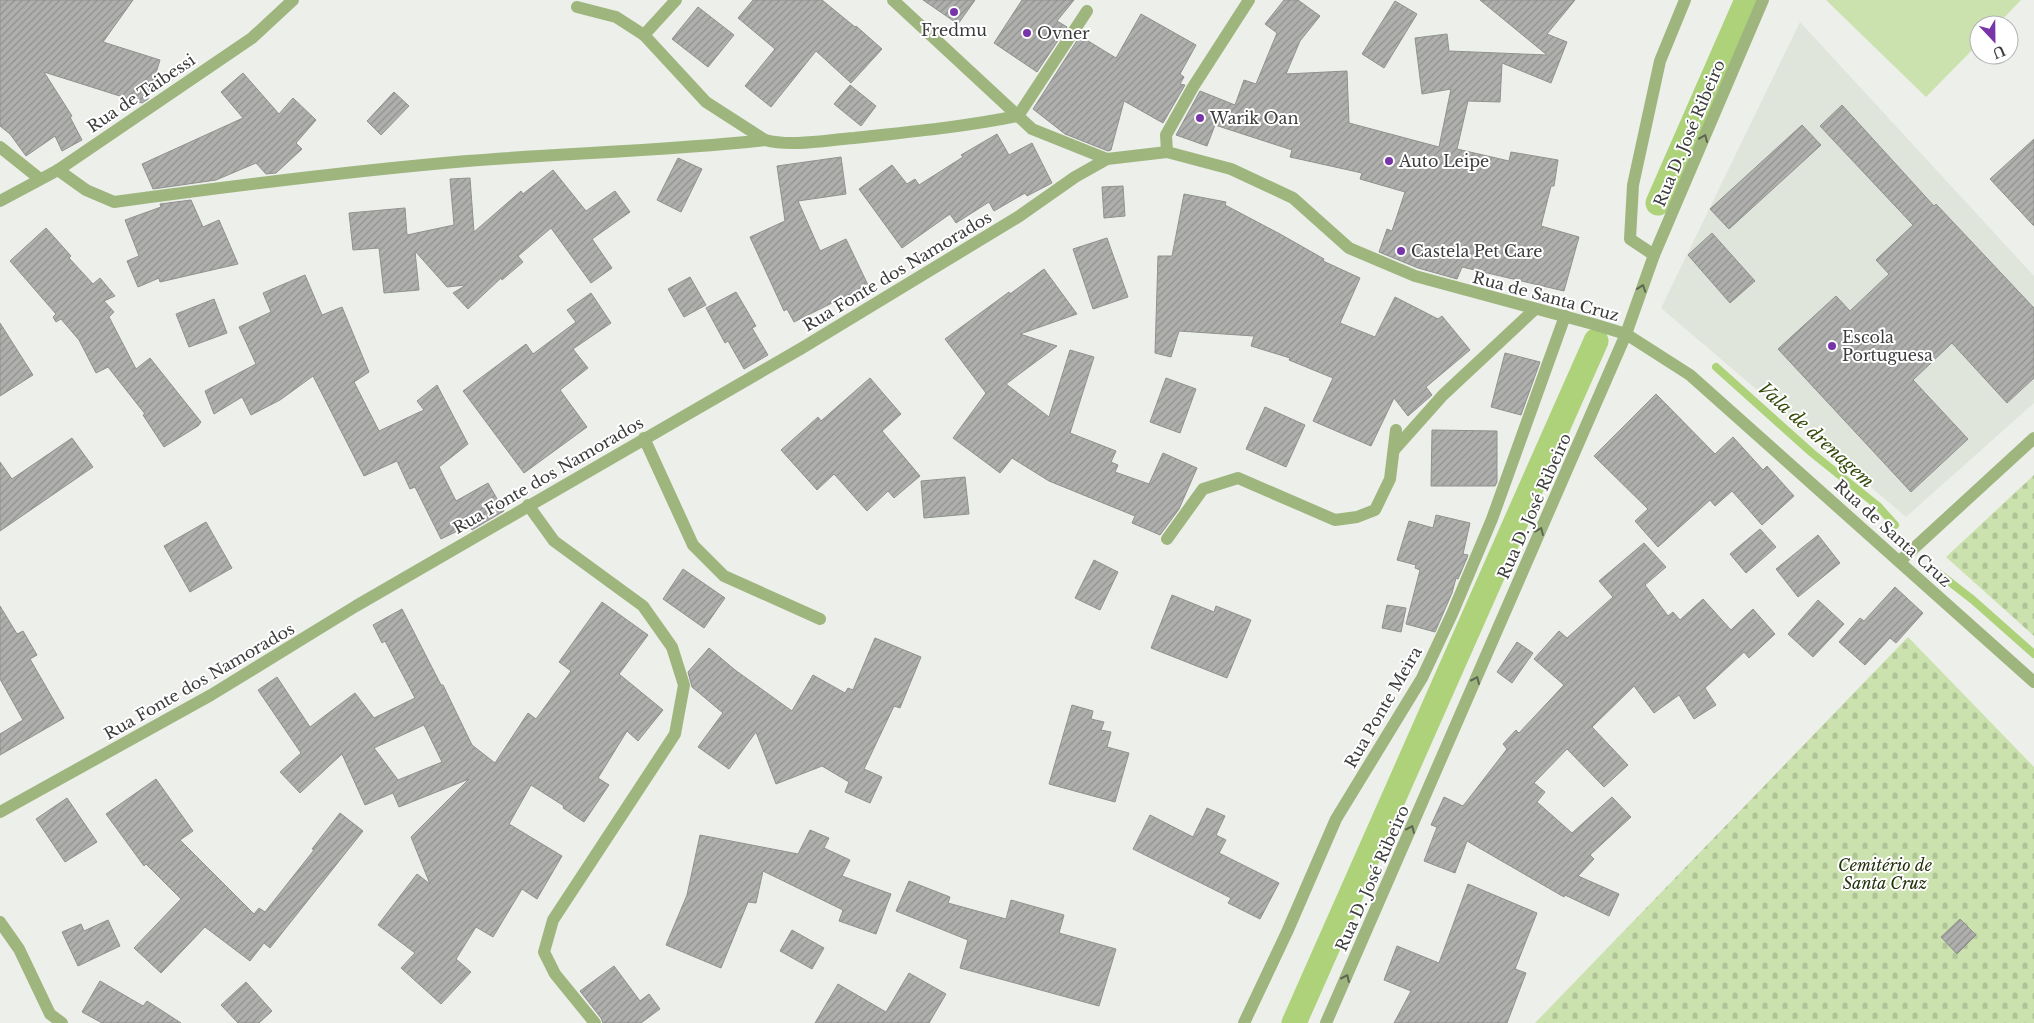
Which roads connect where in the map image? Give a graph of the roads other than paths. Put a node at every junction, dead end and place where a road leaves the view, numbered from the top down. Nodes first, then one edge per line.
1 (292, 0) edge
2 (676, 0) edge
3 (893, 0) edge
4 (1249, 0) edge
5 (1685, 0) edge
6 (1764, 0) edge
7 (577, 7) dead end
8 (1087, 11) dead end
9 (644, 35) junction
10 (1018, 116) junction
11 (765, 140) junction
12 (0, 147) edge
13 (1167, 152) junction
14 (1107, 159) junction
15 (58, 170) junction
16 (40, 179) junction
17 (0, 201) edge
18 (1654, 255) junction
19 (1535, 309) junction
20 (1565, 316) junction
21 (1626, 334) junction
22 (1396, 430) dead end
23 (644, 438) junction
24 (2034, 438) edge
25 (1394, 450) junction
26 (528, 505) junction
27 (1167, 539) dead end
28 (1900, 561) junction
29 (820, 619) dead end
30 (2034, 682) edge
31 (0, 812) edge
32 (0, 922) edge
33 (62, 1023) edge
34 (595, 1023) edge
35 (1244, 1023) edge
36 (1326, 1023) edge

1 - 15 street, Rua de Taibessi
2 - 9 street
3 - 10 street, Rua de Santa Cruz
4 - 13 street
5 - 18 street
18 -> 6 street, Rua D. José Ribeiro
7 - 9 street
8 - 10 street
9 - 11 street
10 - 11 street
10 - 14 street, Rua de Santa Cruz
11 - 15 street
12 - 16 street
13 - 14 street, Rua de Santa Cruz
13 - 19 street, Rua de Santa Cruz
14 - 23 street, Rua Fonte dos Namorados
15 - 16 street, Rua de Taibessi
16 - 17 street, Rua de Taibessi
21 -> 18 street, Rua D. José Ribeiro
19 - 20 street, Rua de Santa Cruz
19 - 25 street
20 - 21 street, Rua de Santa Cruz
20 - 35 street, Rua Ponte Meira
21 - 28 street, Rua de Santa Cruz
36 -> 21 street, Rua D. José Ribeiro
22 - 25 street
23 - 26 street, Rua Fonte dos Namorados
23 - 29 street
24 - 28 street
25 - 27 street
26 - 31 street, Rua Fonte dos Namorados
26 - 34 street
28 - 30 street, Rua de Santa Cruz
32 - 33 street

